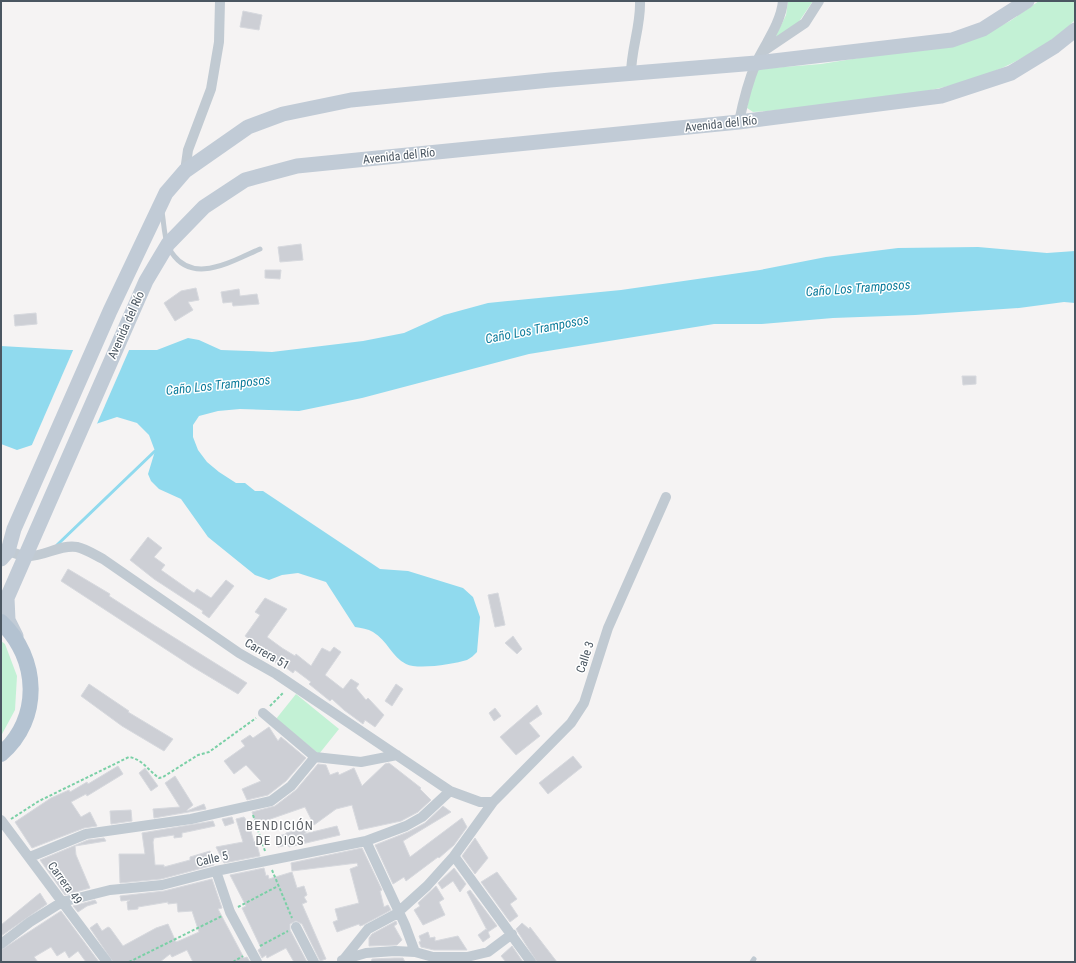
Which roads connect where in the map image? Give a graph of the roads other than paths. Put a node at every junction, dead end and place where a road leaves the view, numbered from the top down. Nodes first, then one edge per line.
1 (220, 1) edge
2 (640, 1) edge
3 (783, 1) edge
4 (819, 1) edge
5 (1026, 1) edge
6 (1075, 30) edge
7 (760, 57) junction
8 (631, 74) junction
9 (739, 122) junction
10 (185, 171) junction
11 (160, 205) junction
12 (168, 244) junction
13 (260, 249) dead end
14 (666, 497) dead end
15 (4, 555) edge
16 (25, 556) junction
17 (1, 622) edge
18 (20, 645) junction
19 (263, 713) road end
20 (1, 754) edge
21 (398, 755) junction
22 (315, 757) junction
23 (450, 791) junction
24 (493, 802) junction
25 (2, 822) edge
26 (366, 841) junction
27 (454, 856) junction
28 (30, 857) junction
29 (216, 871) junction
30 (62, 902) junction
31 (399, 912) junction
32 (296, 927) road end
33 (512, 934) junction
34 (1, 944) edge
35 (415, 952) junction
36 (341, 960) edge
37 (107, 962) edge
38 (257, 962) edge
39 (314, 962) edge
40 (531, 962) edge

1 - 10 street
2 - 8 street
3 - 7 street
4 - 7 street
5 - 7 main road, Avenida del Río
6 - 9 main road, Avenida del Río
7 - 8 main road, Avenida del Río
7 - 9 street
8 - 10 main road, Avenida del Río
9 - 12 main road, Avenida del Río
10 - 11 main road, Avenida del Río
11 - 12 lane
11 - 15 main road, Avenida del Río
12 - 13 lane
12 - 16 main road, Avenida del Río
14 - 24 street, Calle 3
15 - 16 street
16 - 18 main road, Avenida del Río
16 - 21 street, Carrera 51
17 - 18 main road
18 - 20 main road
19 - 22 street
21 - 22 street
21 - 23 street, Carrera 51
22 - 28 street
23 - 24 street, Carrera 51
23 - 26 street, Calle 5
24 - 27 street, Calle 3
25 - 28 street, Carrera 49
26 - 29 street, Calle 5
26 - 31 street
27 - 31 street, Calle 3
27 - 33 street
28 - 30 street, Carrera 49
29 - 30 street, Calle 5
29 - 38 street
30 - 34 street, Calle 5
30 - 37 street, Carrera 49
31 - 35 street
31 - 36 street, Calle 3
32 - 39 street
33 - 35 street
33 - 40 street
35 - 36 street

